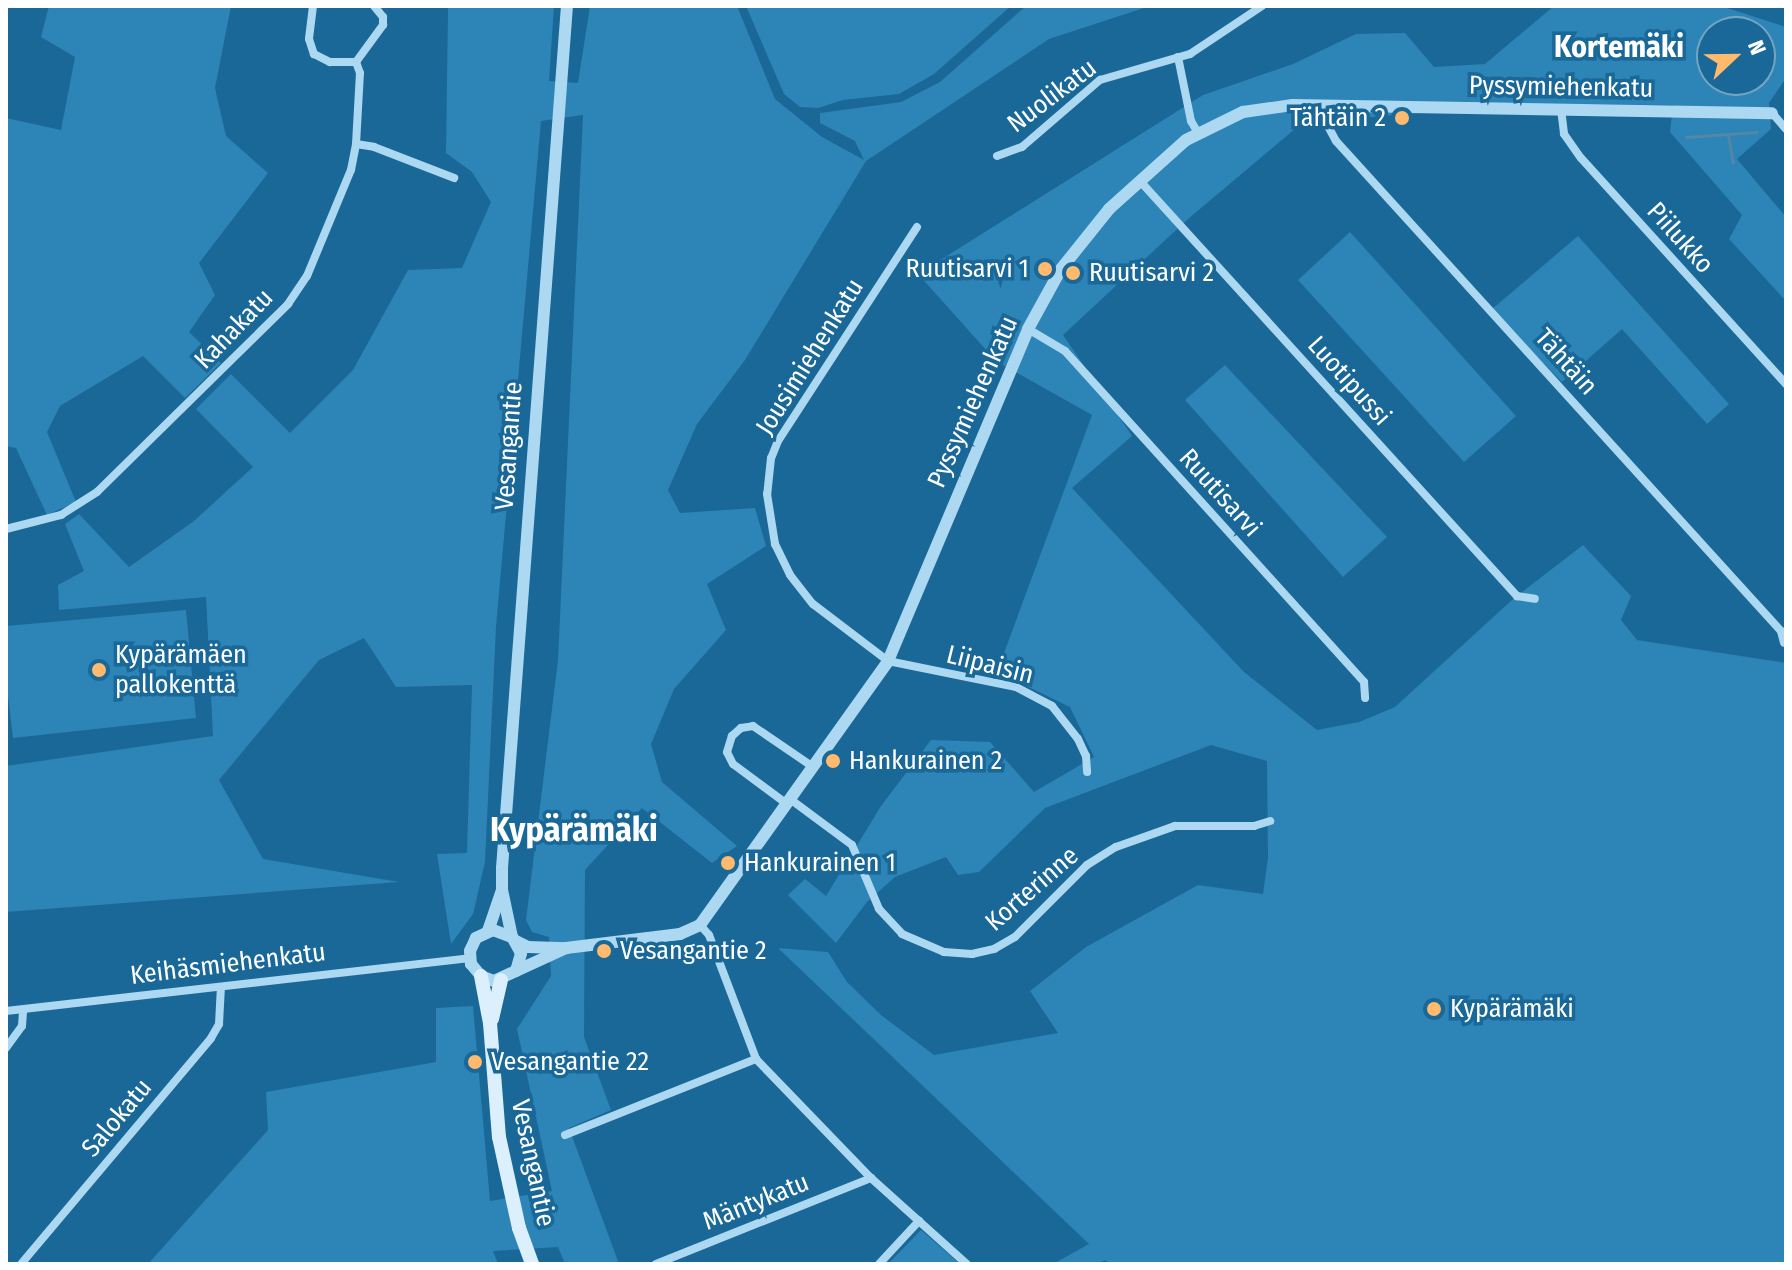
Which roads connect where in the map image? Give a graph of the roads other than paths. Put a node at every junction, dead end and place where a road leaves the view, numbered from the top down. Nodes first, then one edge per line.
1 (313, 6) edge
2 (374, 6) edge
3 (567, 6) edge
4 (1262, 6) edge
5 (1178, 57) junction
6 (356, 62) junction
7 (1325, 105) junction
8 (1561, 109) junction
9 (1772, 113) joint
10 (1784, 127) edge
11 (1198, 133) junction
12 (356, 144) junction
13 (997, 156) dead end
14 (454, 178) dead end
15 (1140, 181) junction
16 (917, 227) dead end
17 (1028, 329) junction
18 (1786, 384) edge
19 (6, 529) edge
20 (1535, 599) dead end
21 (1784, 643) edge
22 (888, 661) junction
23 (1365, 698) dead end
24 (813, 767) junction
25 (1087, 772) dead end
26 (789, 801) junction
27 (1270, 821) dead end
28 (502, 890) junction
29 (700, 925) junction
30 (488, 931) junction
31 (514, 939) junction
32 (566, 948) junction
33 (470, 958) junction
34 (516, 971) junction
35 (481, 976) junction
36 (501, 980) junction
37 (221, 988) junction
38 (23, 1010) junction
39 (6, 1011) edge
40 (490, 1023) junction
41 (6, 1048) edge
42 (756, 1059) junction
43 (565, 1135) dead end
44 (871, 1178) junction
45 (919, 1221) junction
46 (21, 1264) edge
47 (532, 1264) edge
48 (656, 1264) edge
49 (879, 1264) edge
50 (967, 1264) edge

1 - 6 street
2 - 6 street
3 - 28 street, Vesangantie
4 - 5 street, Nuolikatu
5 - 11 street
5 - 13 street, Nuolikatu
6 - 12 street, Kahakatu
7 - 8 street, Pyssymiehenkatu
7 - 11 street, Pyssymiehenkatu
7 - 21 street, Tähtäin
8 - 9 street, Pyssymiehenkatu
8 - 18 street, Piilukko
9 - 10 street
11 - 15 street, Pyssymiehenkatu
12 - 14 street
12 - 19 street, Kahakatu
15 - 17 street, Pyssymiehenkatu
15 - 20 street, Luotipussi
16 - 22 street, Jousimiehenkatu
17 - 22 street, Pyssymiehenkatu
17 - 23 street, Ruutisarvi
22 - 24 street, Pyssymiehenkatu
22 - 25 street, Liipaisin
24 - 26 street, Pyssymiehenkatu
24 - 26 street, Korterinne
26 - 27 street, Korterinne
26 - 29 street, Pyssymiehenkatu
28 - 30 street, Vesangantie
28 - 31 street, Vesangantie
29 - 32 street
29 - 42 street
30 - 31 street
30 - 33 street
31 - 32 street
31 - 34 street
32 - 34 street
33 - 35 street
33 - 37 street, Keihäsmiehenkatu
34 - 36 street
35 - 36 street
35 - 40 main road, Vesangantie
36 - 40 main road, Vesangantie
37 - 38 street, Keihäsmiehenkatu
37 - 46 street, Salokatu
38 - 39 street, Keihäsmiehenkatu
38 - 41 street
40 - 47 main road, Vesangantie
42 - 43 street
42 - 44 street
44 - 45 street
44 - 48 street, Mäntykatu
45 - 49 street
45 - 50 street

